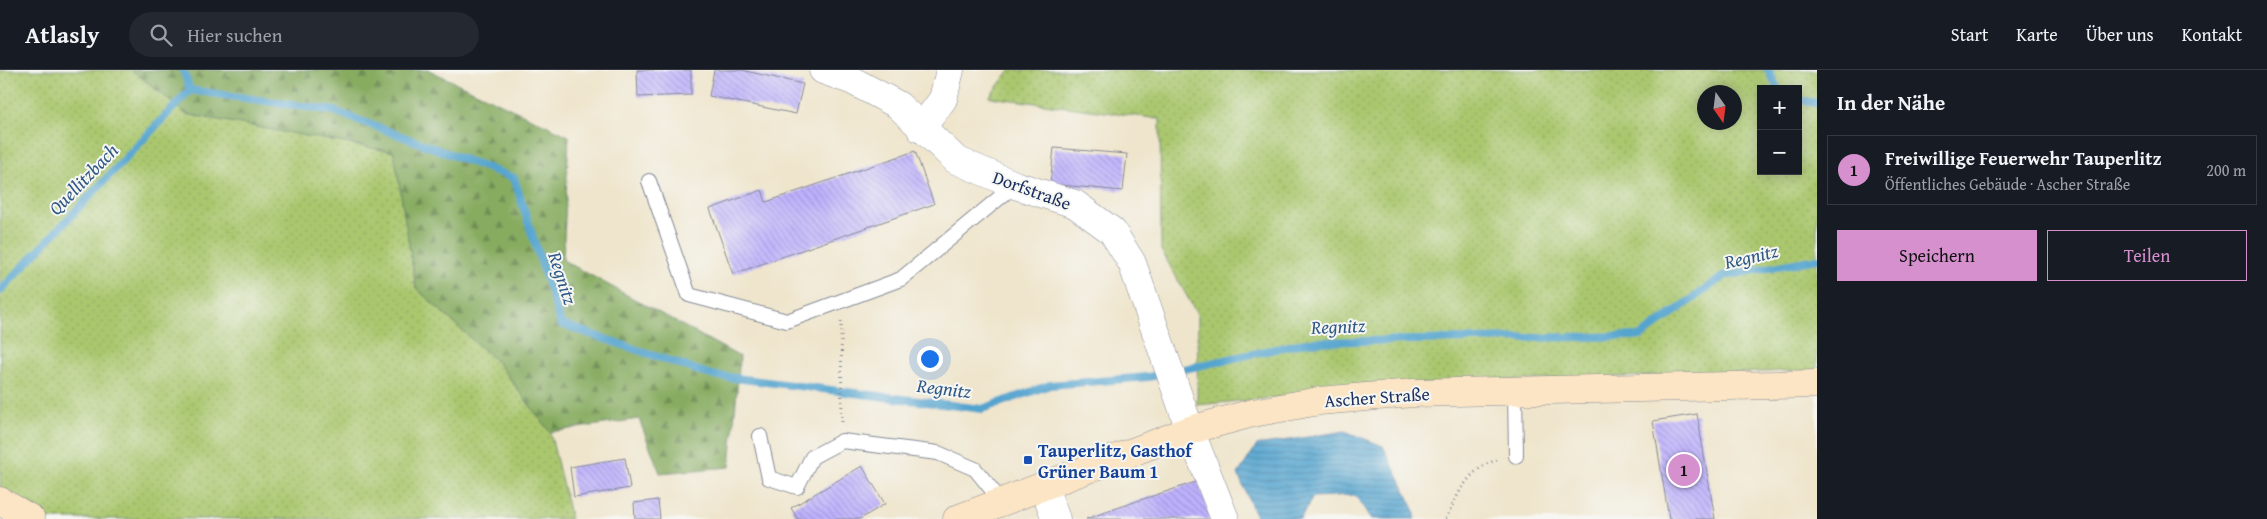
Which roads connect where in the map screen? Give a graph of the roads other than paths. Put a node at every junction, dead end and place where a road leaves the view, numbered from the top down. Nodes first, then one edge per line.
1 (823, 70) edge
2 (950, 70) edge
3 (922, 129) junction
4 (649, 181) dead end
5 (1016, 185) junction
6 (1817, 384) edge
7 (1515, 390) junction
8 (1190, 430) junction
9 (760, 436) dead end
10 (1516, 456) road end
11 (1044, 487) junction
12 (0, 500) edge
13 (1002, 502) junction
14 (31, 519) edge
15 (957, 519) edge
16 (1056, 519) edge
17 (1225, 519) edge

1 - 3 street, Dorfstraße
2 - 3 street
3 - 5 street, Dorfstraße
4 - 5 lane
5 - 8 street, Dorfstraße
6 - 7 street, Ascher Straße
7 - 8 street, Ascher Straße
7 - 10 lane
8 - 11 street, Ascher Straße
8 - 17 street, Dorfstraße
9 - 13 lane
11 - 13 street, Ascher Straße
11 - 16 street
12 - 14 street
13 - 15 street, Ascher Straße

